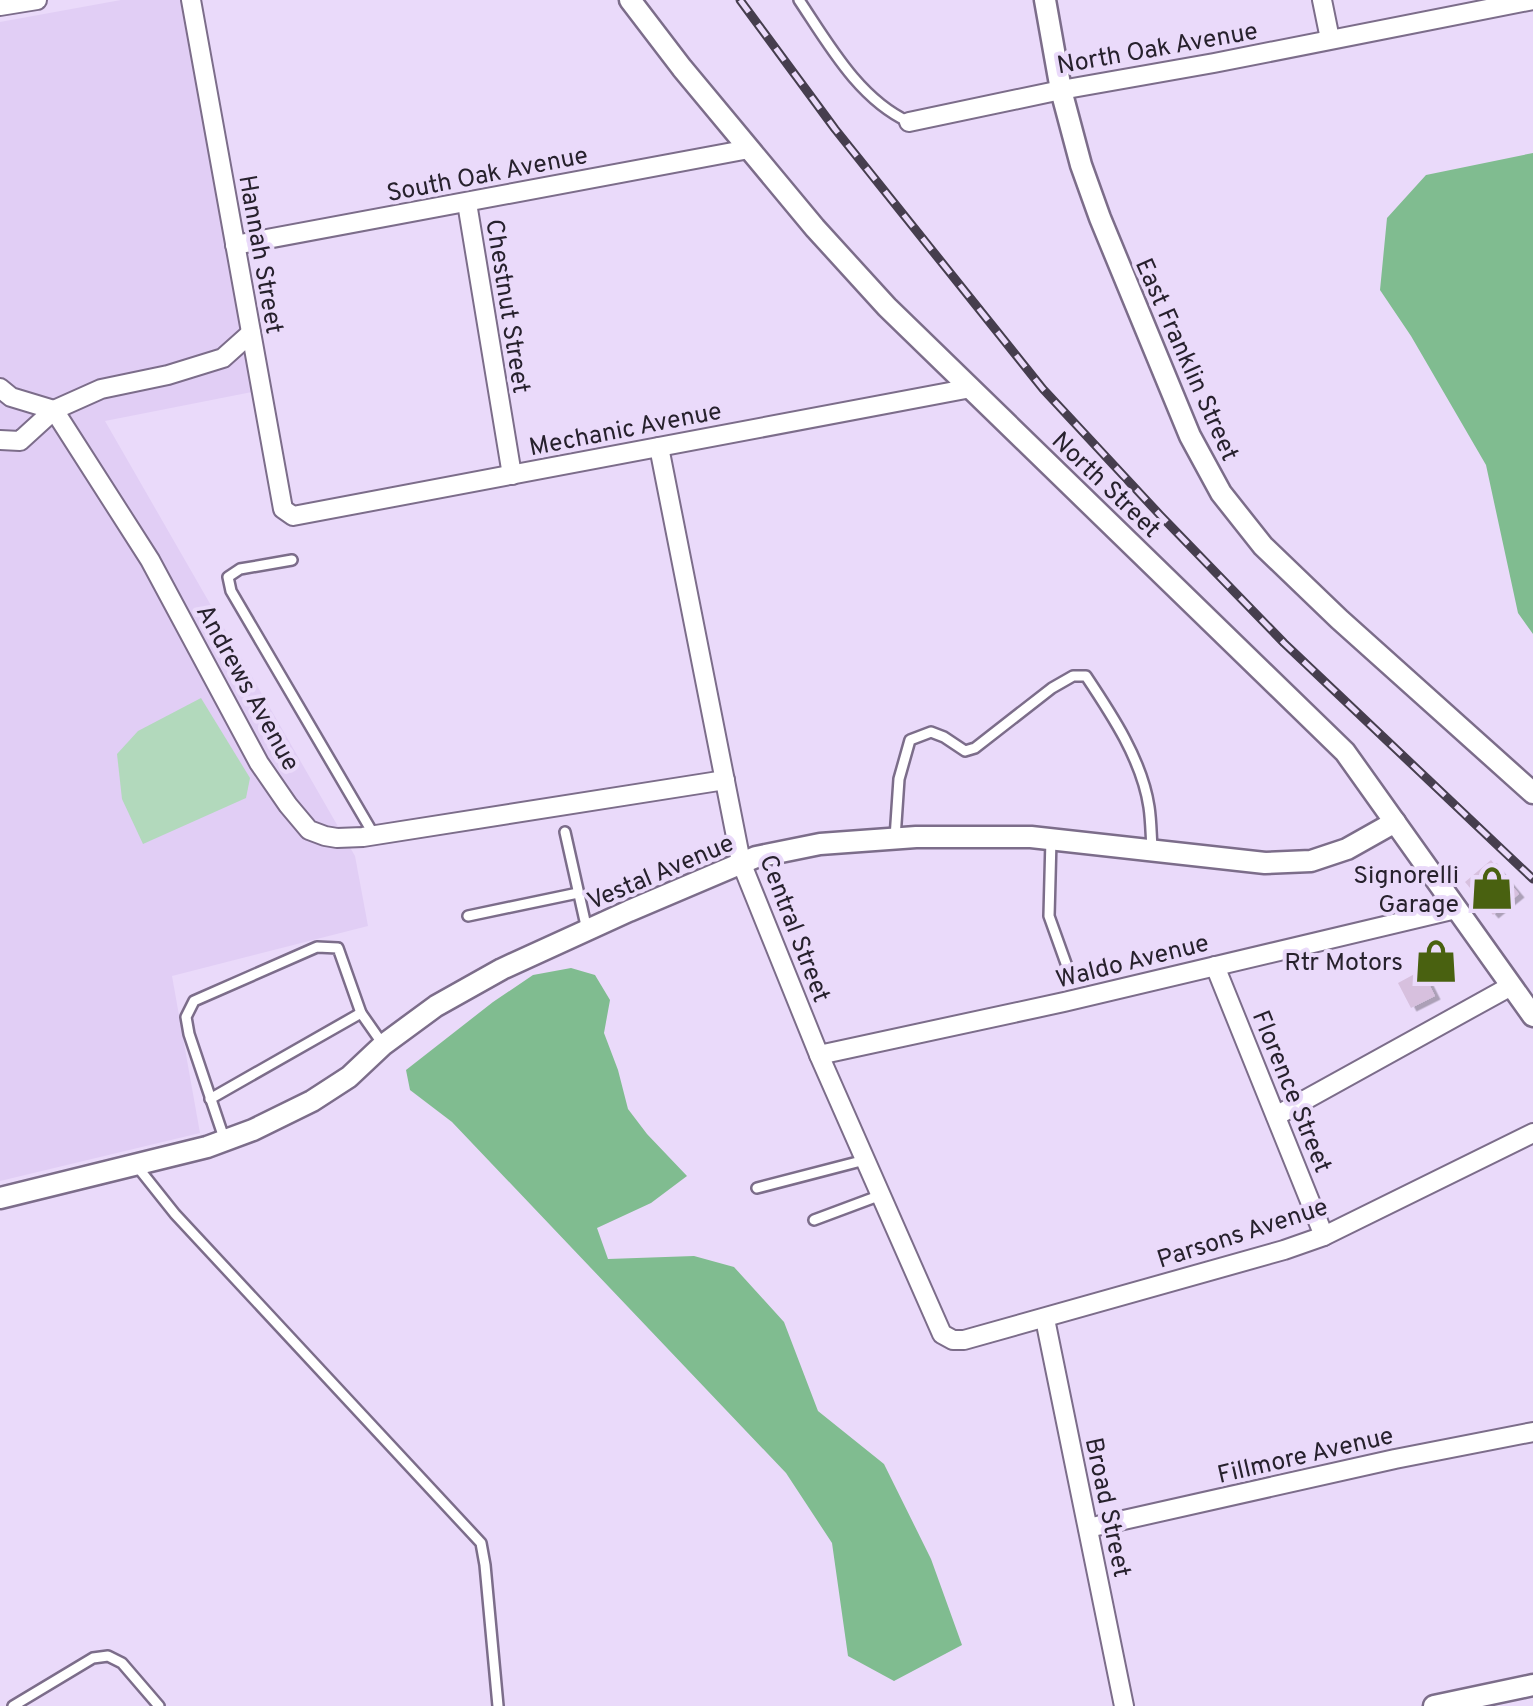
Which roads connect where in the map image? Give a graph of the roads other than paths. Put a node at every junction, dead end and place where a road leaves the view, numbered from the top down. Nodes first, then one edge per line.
1 (36, 0) edge
2 (191, 0) edge
3 (630, 0) edge
4 (799, 0) edge
5 (1045, 0) edge
6 (1322, 0) edge
7 (1533, 0) edge
8 (0, 6) edge
9 (1330, 39) junction
10 (1061, 90) junction
11 (909, 122) joint
12 (749, 149) junction
13 (467, 203) junction
14 (235, 245) junction
15 (251, 333) junction
16 (0, 388) edge
17 (971, 388) junction
18 (54, 410) junction
19 (0, 440) edge
20 (659, 448) junction
21 (512, 476) junction
22 (288, 514) joint
23 (292, 560) dead end
24 (725, 780) junction
25 (1533, 792) edge
26 (1395, 822) junction
27 (565, 832) dead end
28 (374, 835) junction
29 (896, 838) junction
30 (1051, 839) junction
31 (1152, 850) junction
32 (741, 862) junction
33 (578, 893) junction
34 (1456, 909) junction
35 (468, 916) dead end
36 (587, 930) junction
37 (1214, 966) junction
38 (1068, 969) dead end
39 (1512, 986) junction
40 (361, 1013) junction
41 (1533, 1016) edge
42 (383, 1045) junction
43 (819, 1055) junction
44 (210, 1099) junction
45 (1276, 1116) junction
46 (1533, 1134) edge
47 (225, 1141) junction
48 (865, 1160) junction
49 (136, 1165) junction
50 (757, 1188) dead end
51 (880, 1196) junction
52 (0, 1198) edge
53 (814, 1220) dead end
54 (1324, 1236) junction
55 (1045, 1318) junction
56 (953, 1340) joint
57 (1533, 1432) edge
58 (1088, 1528) junction
59 (1533, 1685) edge
60 (13, 1706) edge
61 (160, 1706) edge
62 (498, 1706) edge
63 (1124, 1706) edge
64 (1434, 1706) edge

1 - 8 street
2 - 14 street, Hannah Street
3 - 12 street, North Street
4 - 11 lane
5 - 10 street, East Franklin Street
6 - 9 street
7 - 9 street, North Oak Avenue
9 - 10 street, North Oak Avenue
10 - 11 street, North Oak Avenue
10 - 25 street, East Franklin Street
12 - 13 street, South Oak Avenue
12 - 17 street, North Street
13 - 14 street, South Oak Avenue
13 - 21 street, Chestnut Street
14 - 15 street, Hannah Street
15 - 18 street
15 - 22 street, Hannah Street
16 - 18 street
17 - 20 street, Mechanic Avenue
17 - 26 street, North Street
18 - 19 street
18 - 28 street, Andrews Avenue
20 - 21 street, Mechanic Avenue
20 - 24 street, Central Street
21 - 22 street, Mechanic Avenue
23 - 28 lane
24 - 28 street, Andrews Avenue
24 - 32 street, Central Street
26 - 31 street, Vestal Avenue
26 - 34 street, North Street
27 - 33 lane
29 - 30 street, Vestal Avenue
29 - 31 lane
29 - 32 street, Vestal Avenue
30 - 31 street, Vestal Avenue
30 - 38 lane
32 - 36 street, Vestal Avenue
32 - 43 street, Central Street
33 - 35 lane
33 - 36 lane
34 - 37 street, Waldo Avenue
34 - 39 street, North Street
36 - 42 street, Vestal Avenue
37 - 43 street, Waldo Avenue
37 - 45 street, Florence Street
39 - 41 street, North Street
39 - 45 street
40 - 42 lane
40 - 44 lane
40 - 44 lane
42 - 47 street, Vestal Avenue
43 - 48 street, Central Street
44 - 47 lane
45 - 54 street, Florence Street
46 - 54 street, Parsons Avenue
47 - 49 street, Vestal Avenue
48 - 50 lane
48 - 51 street, Central Street
49 - 52 street, Vestal Avenue
49 - 62 lane
51 - 53 lane
51 - 56 street, Central Street
54 - 55 street, Parsons Avenue
55 - 56 street, Parsons Avenue
55 - 58 street, Broad Street
57 - 58 street, Fillmore Avenue
58 - 63 street, Broad Street
59 - 64 street
60 - 61 lane

